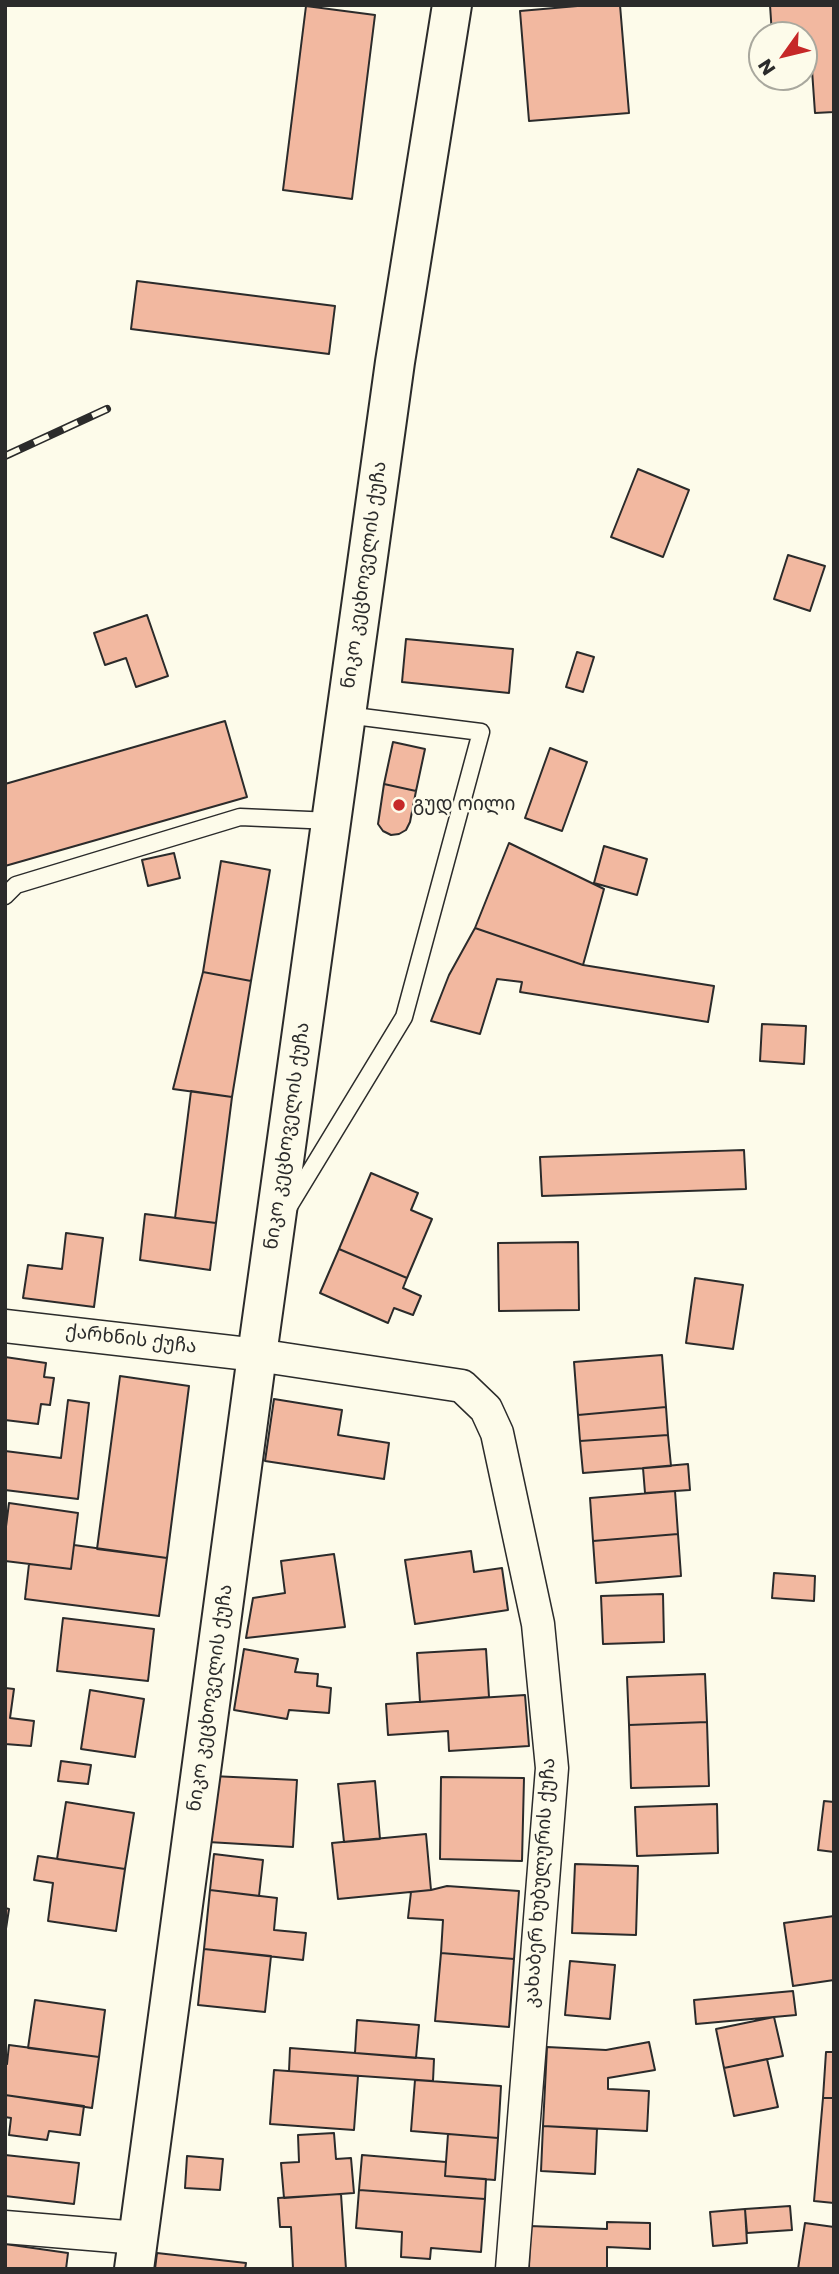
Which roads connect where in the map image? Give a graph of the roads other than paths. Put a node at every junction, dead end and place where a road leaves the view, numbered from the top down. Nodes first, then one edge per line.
1 (452, 5) edge
2 (346, 715) junction
3 (331, 821) junction
4 (5, 896) edge
5 (274, 1231) junction
6 (5, 1326) edge
7 (257, 1355) junction
8 (5, 2227) edge
9 (136, 2253) edge
10 (512, 2269) edge

1 - 2 main road, ნიკო კეცხოველის ქუჩა
2 - 3 main road, ნიკო კეცხოველის ქუჩა
2 - 5 lane
3 - 4 lane
3 - 5 main road, ნიკო კეცხოველის ქუჩა
5 - 7 main road, ნიკო კეცხოველის ქუჩა
6 - 7 street, ქარხნის ქუჩა
7 - 9 main road, ნიკო კეცხოველის ქუჩა
7 - 10 street, კახაბერ ხუბულურის ქუჩა
8 - 9 street

